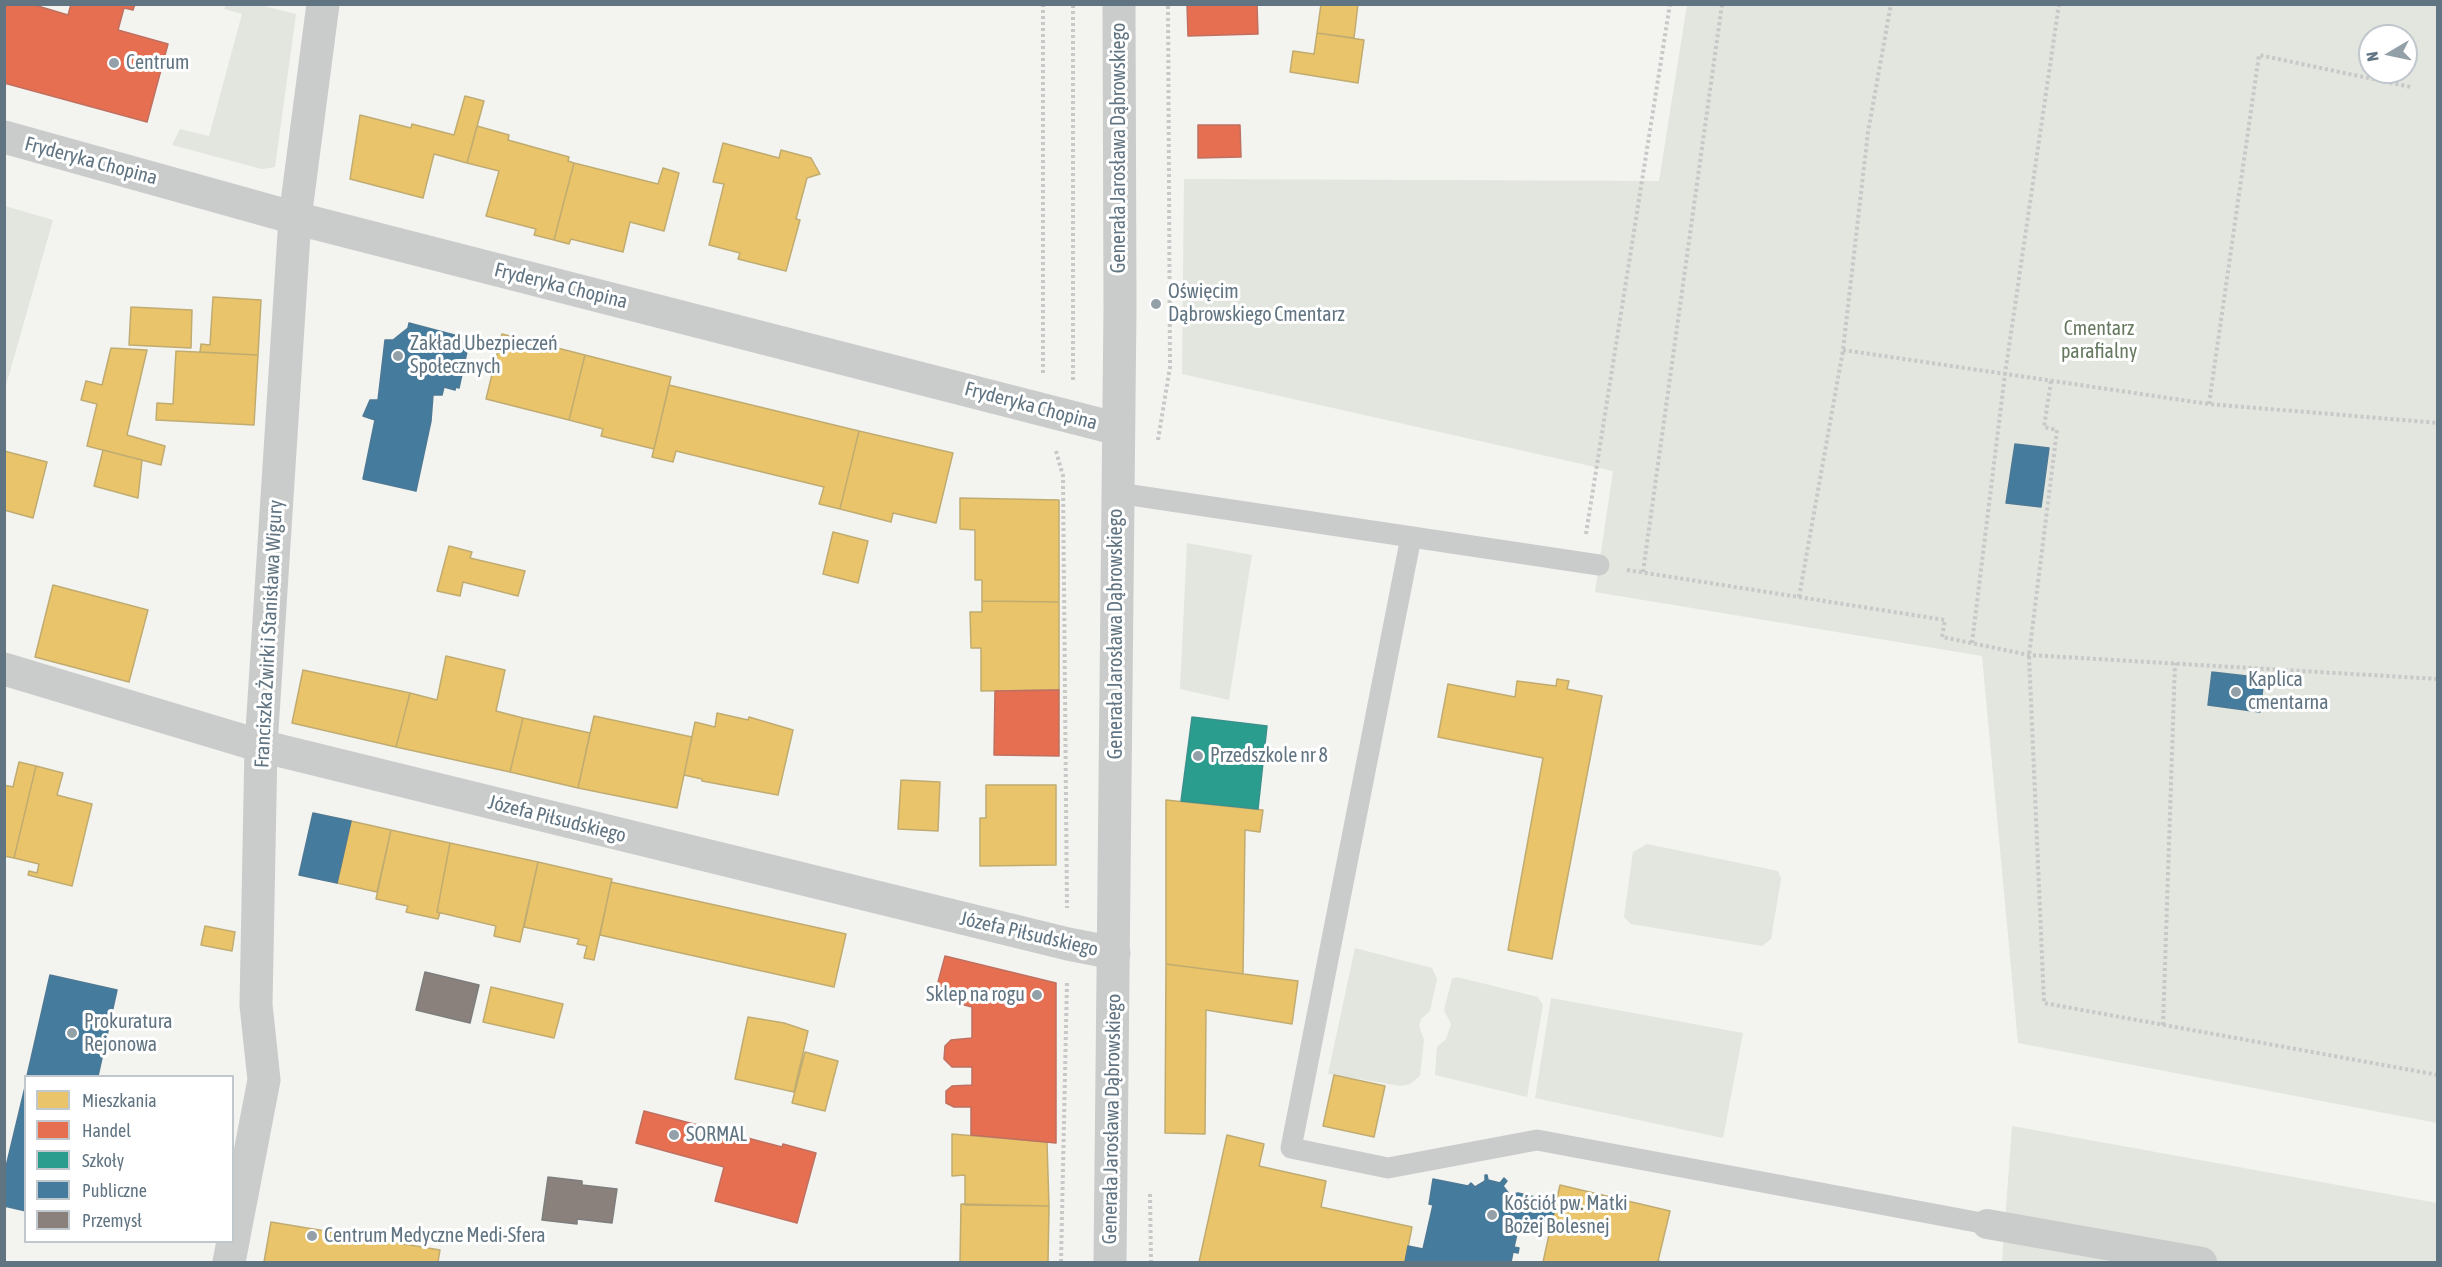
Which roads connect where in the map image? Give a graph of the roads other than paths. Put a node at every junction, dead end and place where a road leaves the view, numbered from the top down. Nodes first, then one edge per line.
1 (323, 4) edge
2 (1119, 4) edge
3 (4, 137) edge
4 (295, 218) junction
5 (1118, 429) junction
6 (1118, 493) junction
7 (1411, 537) junction
8 (1590, 564) road end
9 (4, 669) edge
10 (261, 746) junction
11 (1114, 953) junction
12 (1987, 1224) joint
13 (234, 1237) edge
14 (233, 1243) edge
15 (229, 1263) edge
16 (1110, 1263) edge
17 (2202, 1263) edge

1 - 4 street, Franciszka Żwirki i Stanisława Wigury
2 - 5 street, Generała Jarosława Dąbrowskiego
3 - 4 street, Fryderyka Chopina
4 - 5 street, Fryderyka Chopina
4 - 10 street, Franciszka Żwirki i Stanisława Wigury
5 - 6 street, Generała Jarosława Dąbrowskiego
6 - 7 lane
6 - 11 street, Generała Jarosława Dąbrowskiego
7 - 8 lane
7 - 12 lane
9 - 10 street, Józefa Piłsudskiego
10 - 11 street, Józefa Piłsudskiego
10 - 13 street, Franciszka Żwirki i Stanisława Wigury
11 - 16 street, Generała Jarosława Dąbrowskiego
12 - 17 street
14 - 15 street, Franciszka Żwirki i Stanisława Wigury

